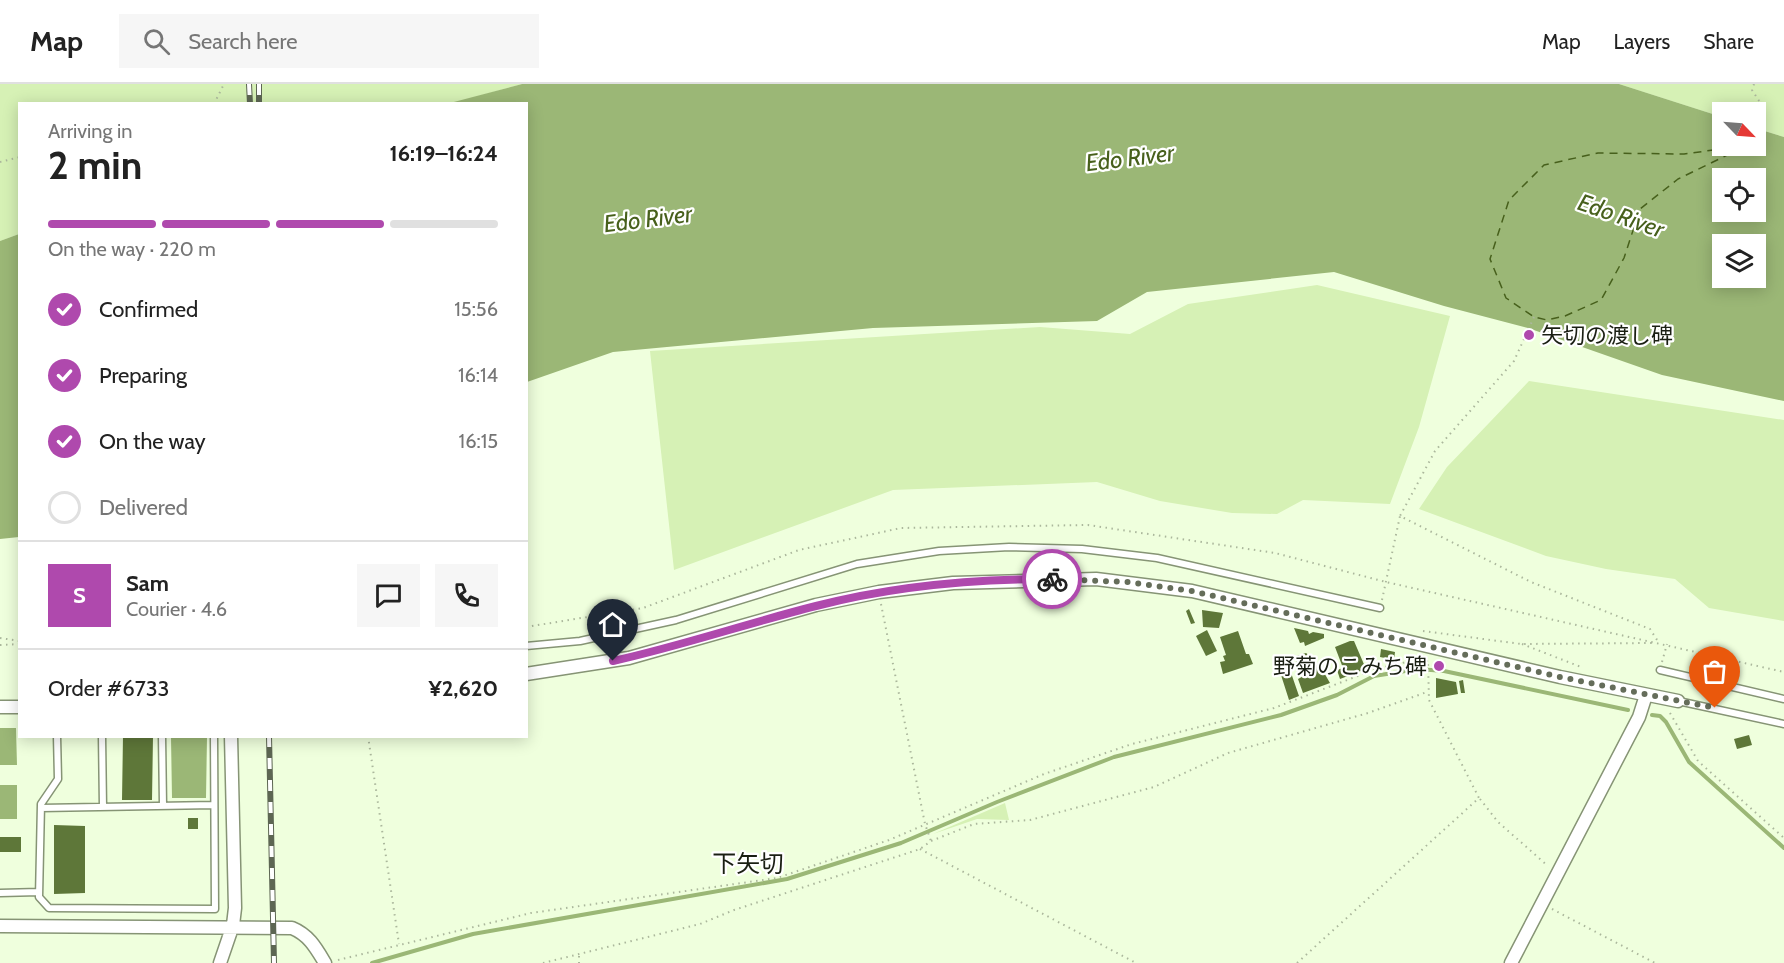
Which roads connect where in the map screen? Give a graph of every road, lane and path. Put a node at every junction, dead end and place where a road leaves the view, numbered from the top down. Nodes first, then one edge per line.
1 (224, 84) edge
2 (1754, 84) edge
3 (215, 102) edge
4 (1760, 102) edge
5 (18, 158) edge
6 (0, 162) edge
7 (1534, 317) dead end
8 (1400, 516) junction
9 (879, 592) junction
10 (1380, 608) joint
11 (1417, 631) dead end
12 (0, 638) edge
13 (18, 642) edge
14 (18, 643) edge
15 (1667, 644) dead end
16 (0, 645) edge
17 (528, 646) edge
18 (1660, 670) joint
19 (528, 674) edge
20 (1427, 692) junction
21 (1646, 695) junction
22 (1660, 698) junction
23 (1784, 699) edge
24 (1678, 701) joint
25 (18, 706) edge
26 (0, 707) edge
27 (1784, 724) edge
28 (57, 738) edge
29 (102, 738) edge
30 (162, 738) edge
31 (214, 738) edge
32 (231, 738) edge
33 (368, 738) edge
34 (1479, 798) junction
35 (214, 805) junction
36 (163, 806) junction
37 (103, 807) junction
38 (41, 808) junction
39 (925, 824) junction
40 (1784, 838) edge
41 (931, 842) junction
42 (920, 849) junction
43 (1557, 874) junction
44 (0, 892) edge
45 (39, 892) junction
46 (1542, 904) junction
47 (233, 925) junction
48 (0, 926) edge
49 (399, 944) junction
50 (579, 956) junction
51 (220, 963) edge
52 (327, 963) edge
53 (543, 963) edge
54 (579, 963) edge
55 (1136, 963) edge
56 (1297, 963) edge
57 (1511, 963) edge
58 (1655, 963) edge

1 - 3 path
2 - 4 path
5 - 6 path
7 - 8 path
8 - 10 path
8 - 11 path
9 - 19 street
9 - 21 street
9 - 39 path
10 - 17 lane
12 - 13 path
14 - 16 path
15 - 18 path
18 - 23 lane
20 - 34 path
20 - 39 path
20 - 41 path
21 - 22 street
21 - 43 street
22 - 24 street
22 - 40 path
24 - 27 lane
25 - 26 street
28 - 38 lane
29 - 37 lane
30 - 36 lane
31 - 35 lane
32 - 47 street
33 - 49 path
34 - 43 path
34 - 56 path
35 - 36 lane
35 - 45 lane
36 - 37 lane
37 - 38 lane
38 - 45 lane
39 - 41 path
39 - 49 path
41 - 42 path
42 - 50 path
42 - 55 path
43 - 46 street
44 - 45 lane
46 - 57 street
46 - 58 path
47 - 48 street
47 - 51 street
47 - 52 street
49 - 52 path
50 - 53 path
50 - 54 path

